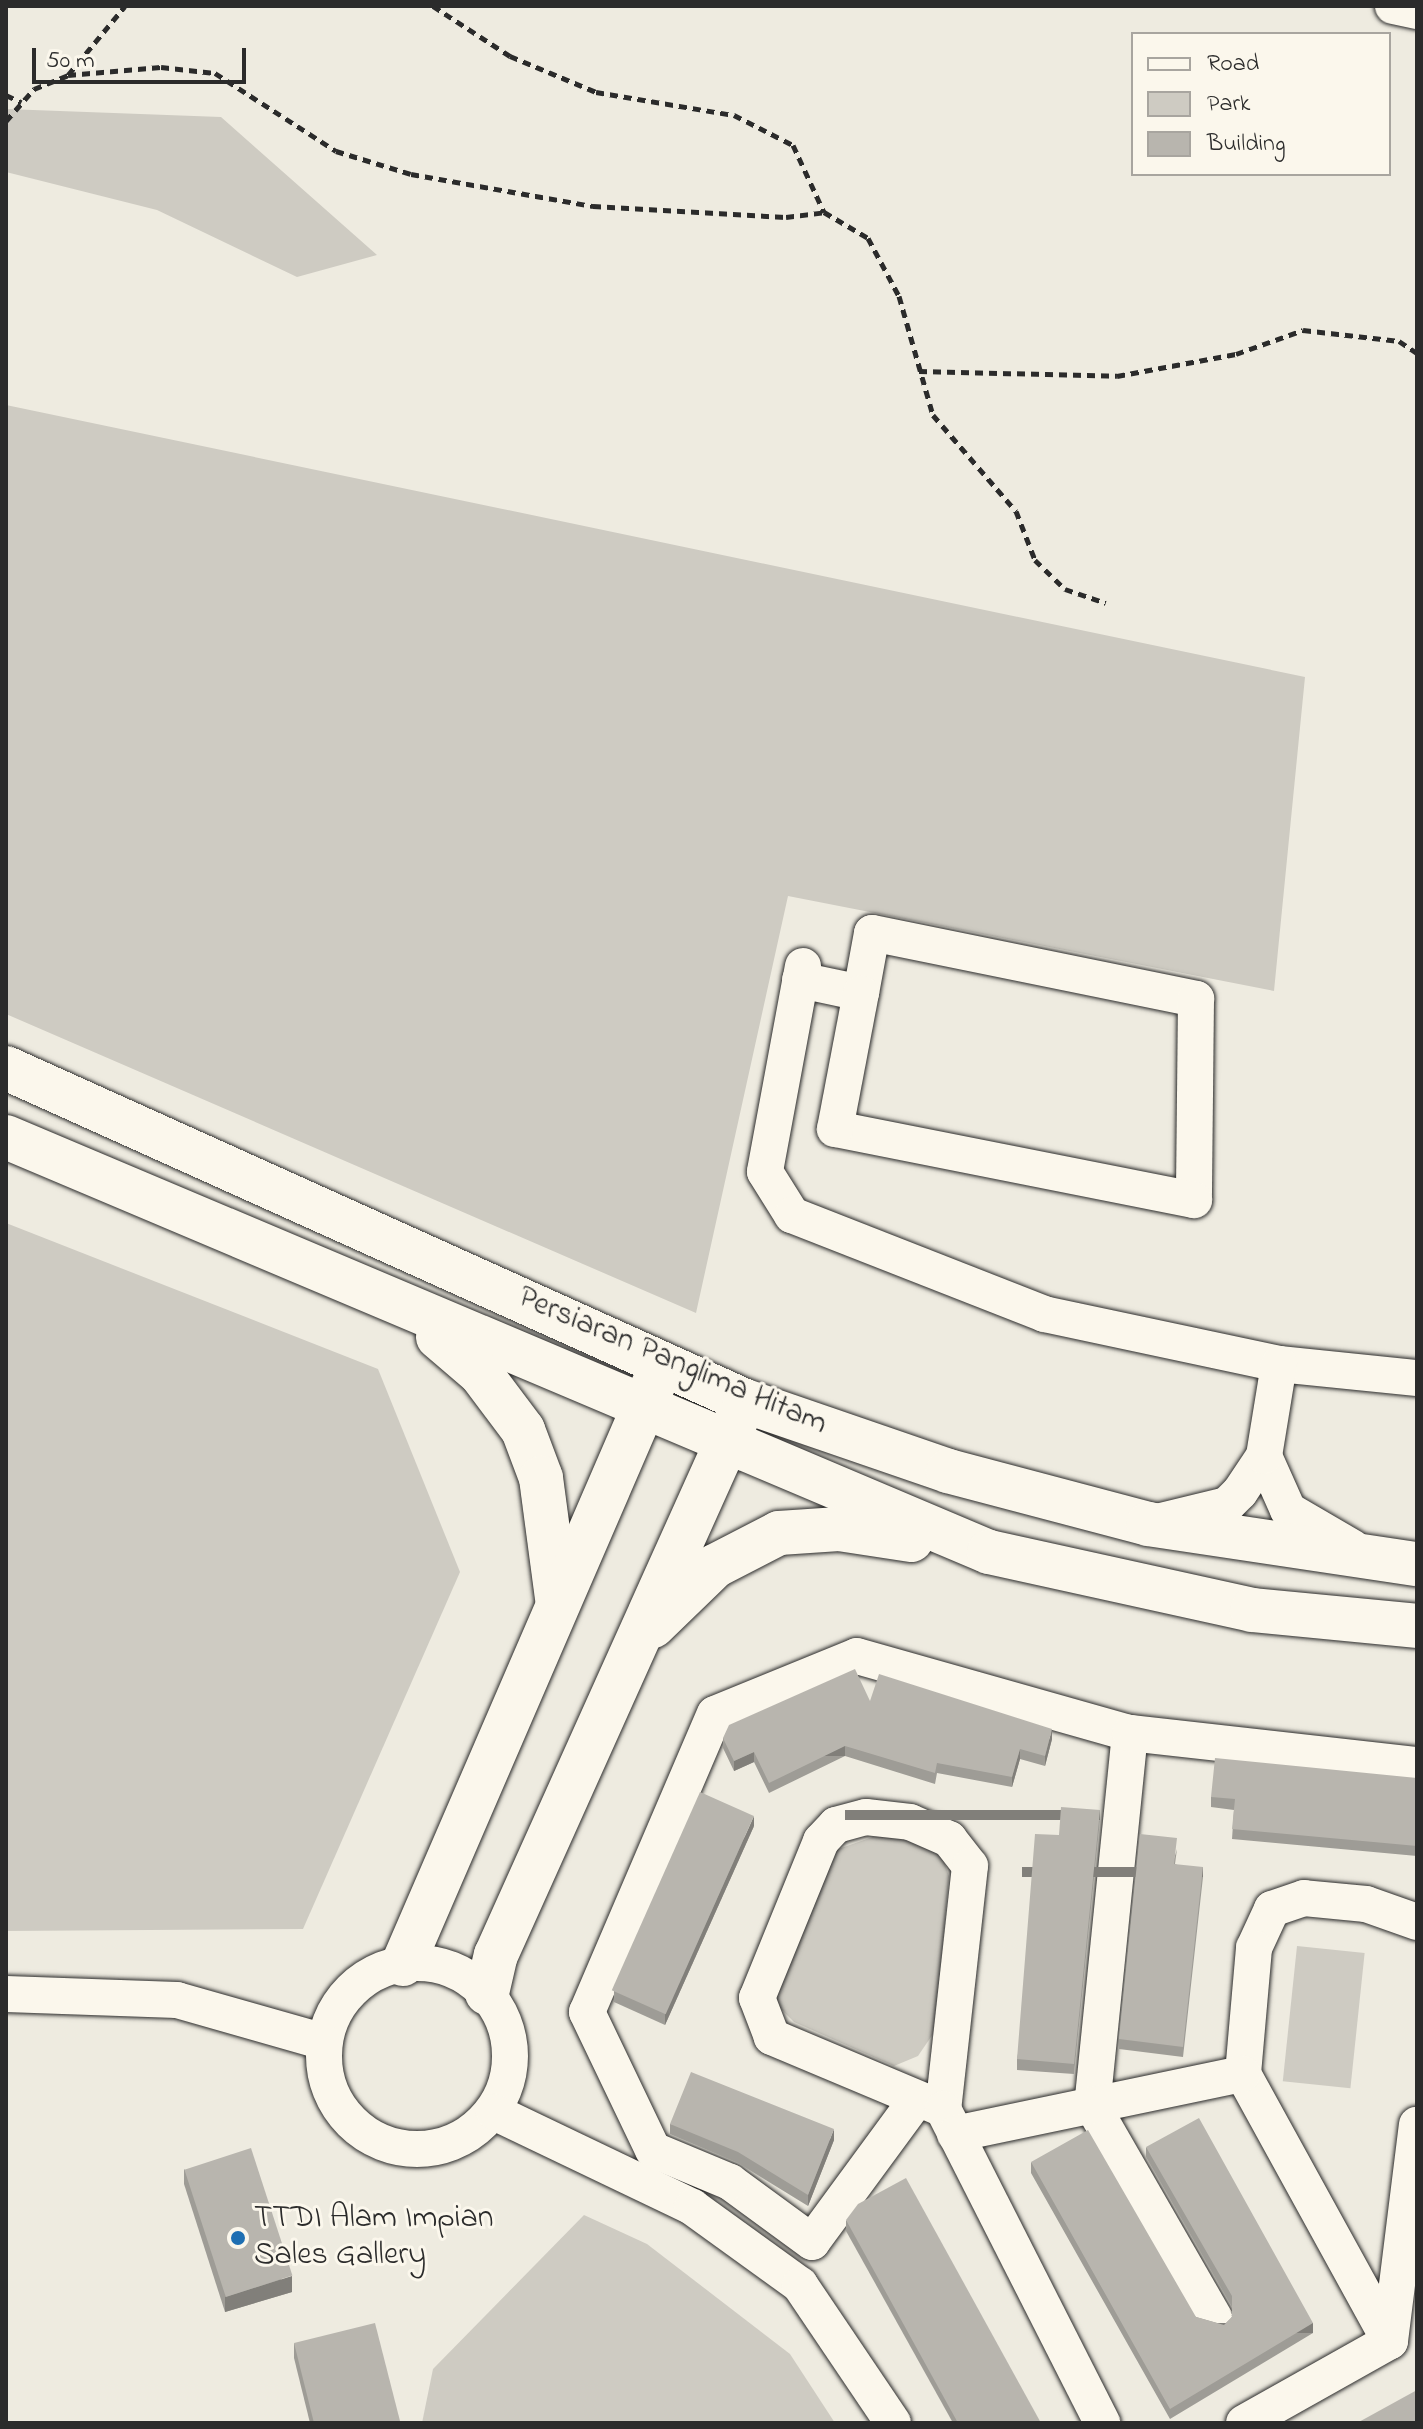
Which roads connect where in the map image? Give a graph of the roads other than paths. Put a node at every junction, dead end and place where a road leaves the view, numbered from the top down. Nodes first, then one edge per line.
1 (1393, 6) edge
2 (1417, 11) edge
3 (861, 993) junction
4 (6, 1068) edge
5 (6, 1137) edge
6 (403, 1308) junction
7 (663, 1363) junction
8 (1279, 1364) junction
9 (1417, 1378) edge
10 (745, 1401) junction
11 (642, 1410) junction
12 (725, 1446) junction
13 (1264, 1456) junction
14 (1148, 1524) junction
15 (989, 1552) junction
16 (1397, 1562) edge
17 (557, 1604) junction
18 (1417, 1626) edge
19 (637, 1642) junction
20 (1130, 1733) junction
21 (1417, 1765) edge
22 (1417, 1922) edge
23 (403, 1964) junction
24 (487, 1993) junction
25 (6, 1994) edge
26 (324, 2042) junction
27 (1243, 2074) junction
28 (1092, 2105) junction
29 (494, 2112) junction
30 (938, 2114) junction
31 (1417, 2126) edge
32 (1406, 2235) junction
33 (1333, 2241) junction
34 (1214, 2317) dead end
35 (1390, 2341) junction
36 (893, 2423) edge
37 (1102, 2423) edge
38 (1244, 2423) edge

1 - 2 street
3 - 3 street
3 - 8 street
4 - 7 main road, Persiaran Panglima Hitam
5 - 6 main road, Persiaran Panglima Hitam
6 - 11 main road, Persiaran Panglima Hitam
6 - 17 main road
7 - 10 main road, Persiaran Panglima Hitam
7 - 11 main road
8 - 9 street
8 - 13 street
10 - 12 main road
10 - 14 main road, Persiaran Panglima Hitam
11 - 12 main road, Persiaran Panglima Hitam
11 - 17 main road
12 - 15 main road, Persiaran Panglima Hitam
12 - 19 main road
13 - 14 street
13 - 16 street
14 - 16 main road, Persiaran Panglima Hitam
15 - 18 main road, Persiaran Panglima Hitam
15 - 19 main road
17 - 23 main road
19 - 24 main road
20 - 21 street
20 - 28 street
20 - 30 street
22 - 27 street
23 - 24 street
23 - 26 street
24 - 29 street
25 - 26 street
26 - 29 street
27 - 28 street
27 - 33 street
28 - 30 street
28 - 34 street
29 - 36 street
30 - 30 street
30 - 37 street
31 - 32 street
32 - 33 street
32 - 35 street
33 - 35 street
35 - 38 street

